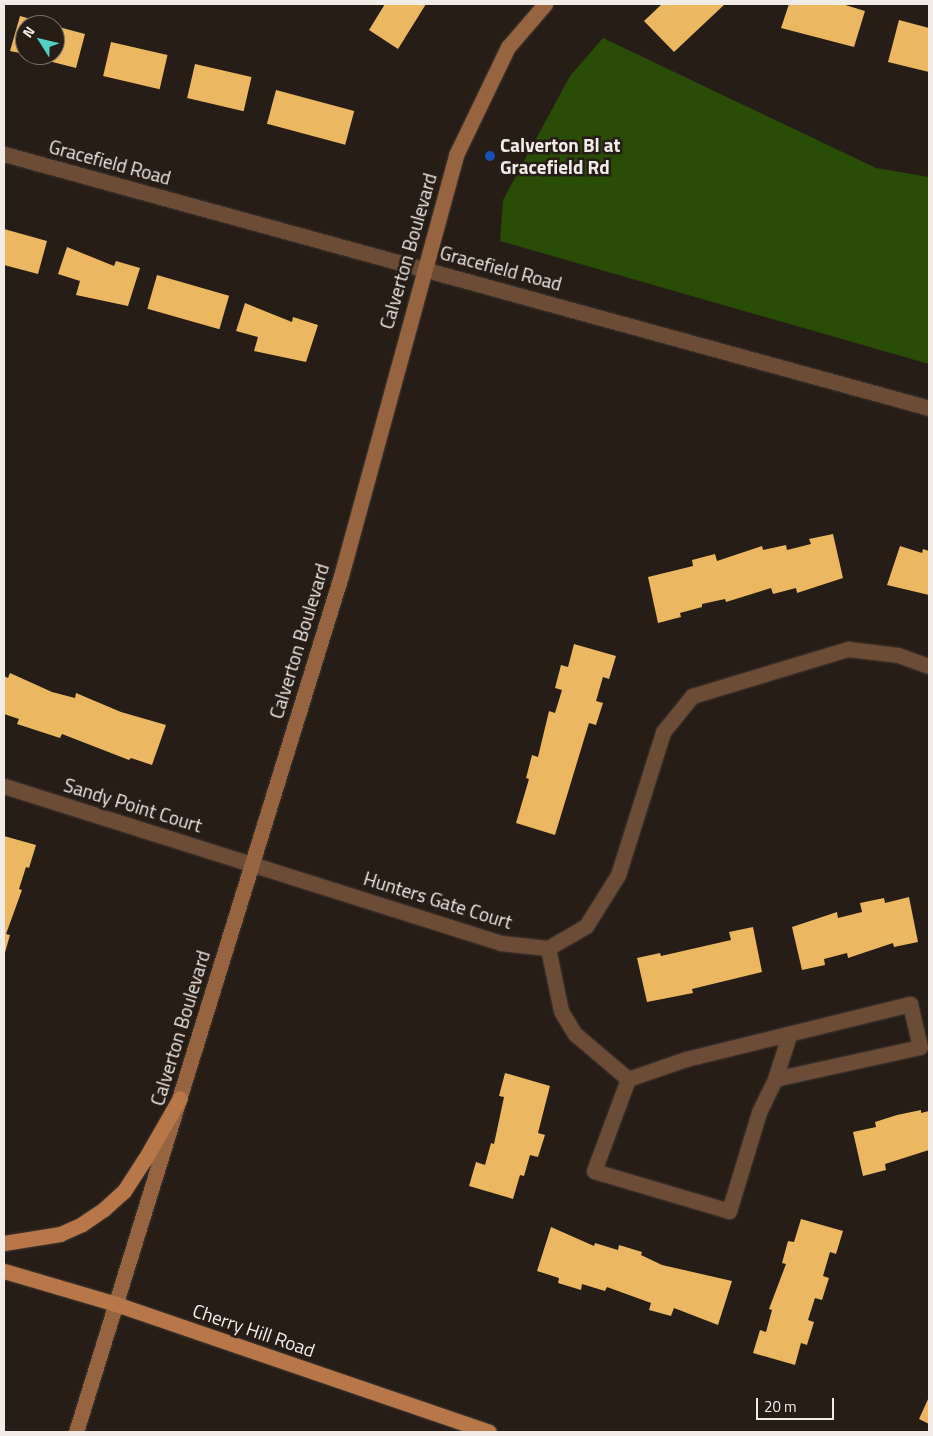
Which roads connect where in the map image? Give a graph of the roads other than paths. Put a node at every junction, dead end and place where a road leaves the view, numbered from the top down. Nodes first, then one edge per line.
1 (545, 4) edge
2 (4, 154) edge
3 (423, 268) junction
4 (929, 408) edge
5 (929, 666) edge
6 (4, 786) edge
7 (251, 863) junction
8 (548, 948) junction
9 (789, 1035) junction
10 (628, 1079) junction
11 (775, 1079) junction
12 (180, 1098) junction
13 (4, 1243) edge
14 (4, 1271) edge
15 (116, 1304) junction
16 (76, 1432) edge
17 (489, 1432) edge

1 - 3 street, Calverton Boulevard
2 - 3 street, Gracefield Road
3 - 4 street, Gracefield Road
3 - 7 street, Calverton Boulevard
5 - 8 street
6 - 7 street, Sandy Point Court
7 - 8 street, Hunters Gate Court
7 - 12 street, Calverton Boulevard
8 - 10 street
9 - 10 street
9 - 11 street
9 - 11 street
10 - 11 street
12 - 13 main road
12 - 15 street, Calverton Boulevard
14 - 15 main road, Cherry Hill Road
15 - 16 street, Calverton Boulevard
15 - 17 main road, Cherry Hill Road

